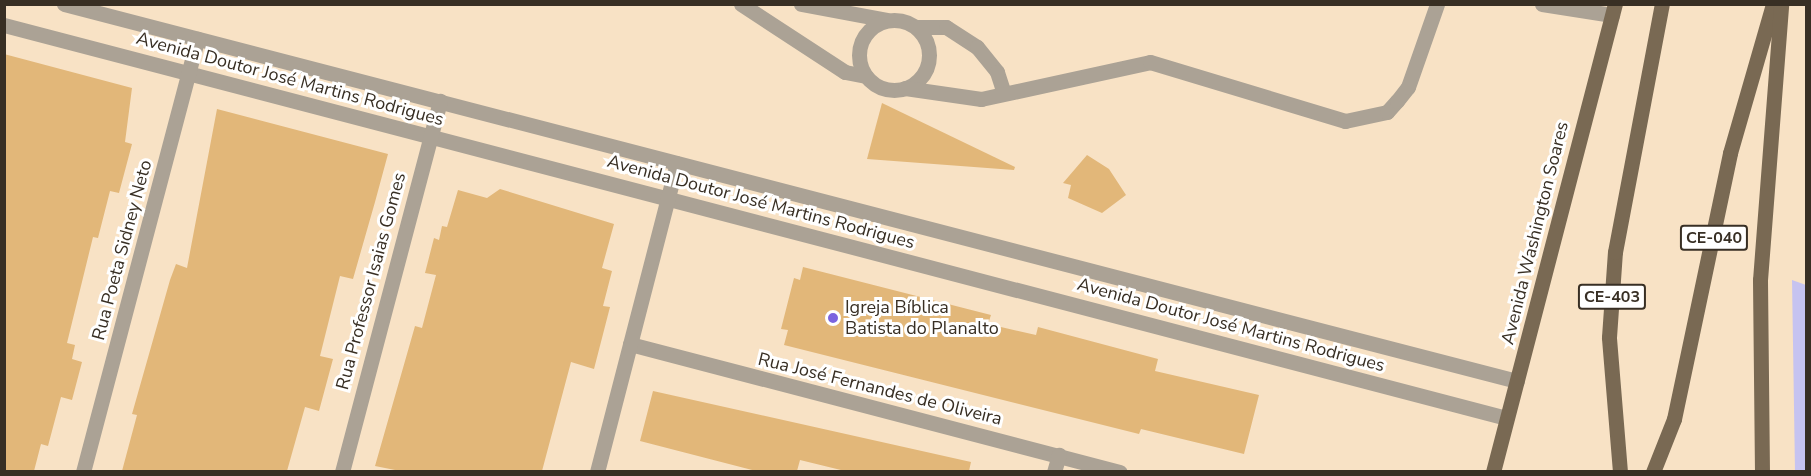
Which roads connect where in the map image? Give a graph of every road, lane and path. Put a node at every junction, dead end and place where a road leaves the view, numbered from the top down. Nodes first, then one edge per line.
1 (64, 4) edge
2 (741, 4) edge
3 (801, 4) edge
4 (1437, 4) edge
5 (1542, 4) edge
6 (1662, 4) edge
7 (1773, 4) edge
8 (1780, 4) edge
9 (1614, 10) edge
10 (887, 20) junction
11 (4, 25) edge
12 (916, 27) junction
13 (197, 39) junction
14 (189, 73) junction
15 (866, 76) junction
16 (905, 88) junction
17 (1003, 91) junction
18 (440, 101) junction
19 (430, 136) junction
20 (677, 163) junction
21 (668, 198) junction
22 (630, 344) junction
23 (1517, 381) junction
24 (1506, 418) junction
25 (1059, 455) junction
26 (83, 471) edge
27 (342, 471) edge
28 (597, 471) edge
29 (1054, 471) edge
30 (1120, 471) edge
31 (1493, 471) edge
32 (1620, 471) edge
33 (1653, 471) edge
34 (1762, 471) edge

1 - 13 street, Avenida Doutor José Martins Rodrigues
2 - 15 street
3 - 10 street
4 - 17 street
5 - 9 street
6 - 32 main road, CE-403
7 - 33 main road, CE-040
8 - 34 main road
9 - 23 main road, Avenida Washington Soares
10 - 12 street
10 - 15 street
11 - 14 street, Avenida Doutor José Martins Rodrigues
12 - 16 street
12 - 17 street
13 - 14 street, Rua Poeta Sidney Neto
13 - 18 street, Avenida Doutor José Martins Rodrigues
14 - 19 street, Avenida Doutor José Martins Rodrigues
14 - 26 street, Rua Poeta Sidney Neto
15 - 16 street
16 - 17 street
18 - 19 street, Rua Professor Isaias Gomes
18 - 20 street, Avenida Doutor José Martins Rodrigues
19 - 21 street, Avenida Doutor José Martins Rodrigues
19 - 27 street, Rua Professor Isaias Gomes
20 - 21 street
20 - 23 street, Avenida Doutor José Martins Rodrigues
21 - 22 street
21 - 24 street, Avenida Doutor José Martins Rodrigues
22 - 25 street, Rua José Fernandes de Oliveira
22 - 28 street
23 - 24 main road, Avenida Washington Soares
24 - 31 main road, Avenida Washington Soares
25 - 29 street
25 - 30 street, Rua José Fernandes de Oliveira

